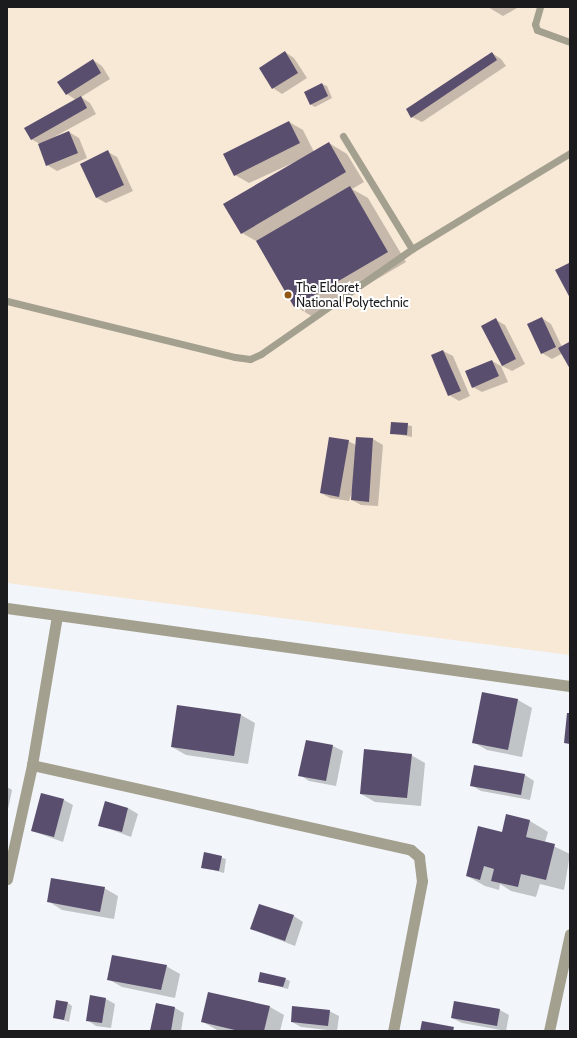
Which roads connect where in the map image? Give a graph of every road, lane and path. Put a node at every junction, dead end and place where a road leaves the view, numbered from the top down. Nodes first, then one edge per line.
1 (540, 7) edge
2 (570, 42) edge
3 (343, 136) dead end
4 (570, 152) edge
5 (412, 249) junction
6 (7, 301) edge
7 (7, 608) edge
8 (57, 616) junction
9 (570, 686) edge
10 (32, 765) junction
11 (7, 879) edge
12 (570, 934) edge
13 (393, 1031) edge
14 (549, 1031) edge

1 - 2 lane
3 - 5 lane
4 - 5 lane
5 - 6 lane
7 - 8 street
8 - 9 street
8 - 10 street
10 - 11 street
10 - 13 street
12 - 14 street

